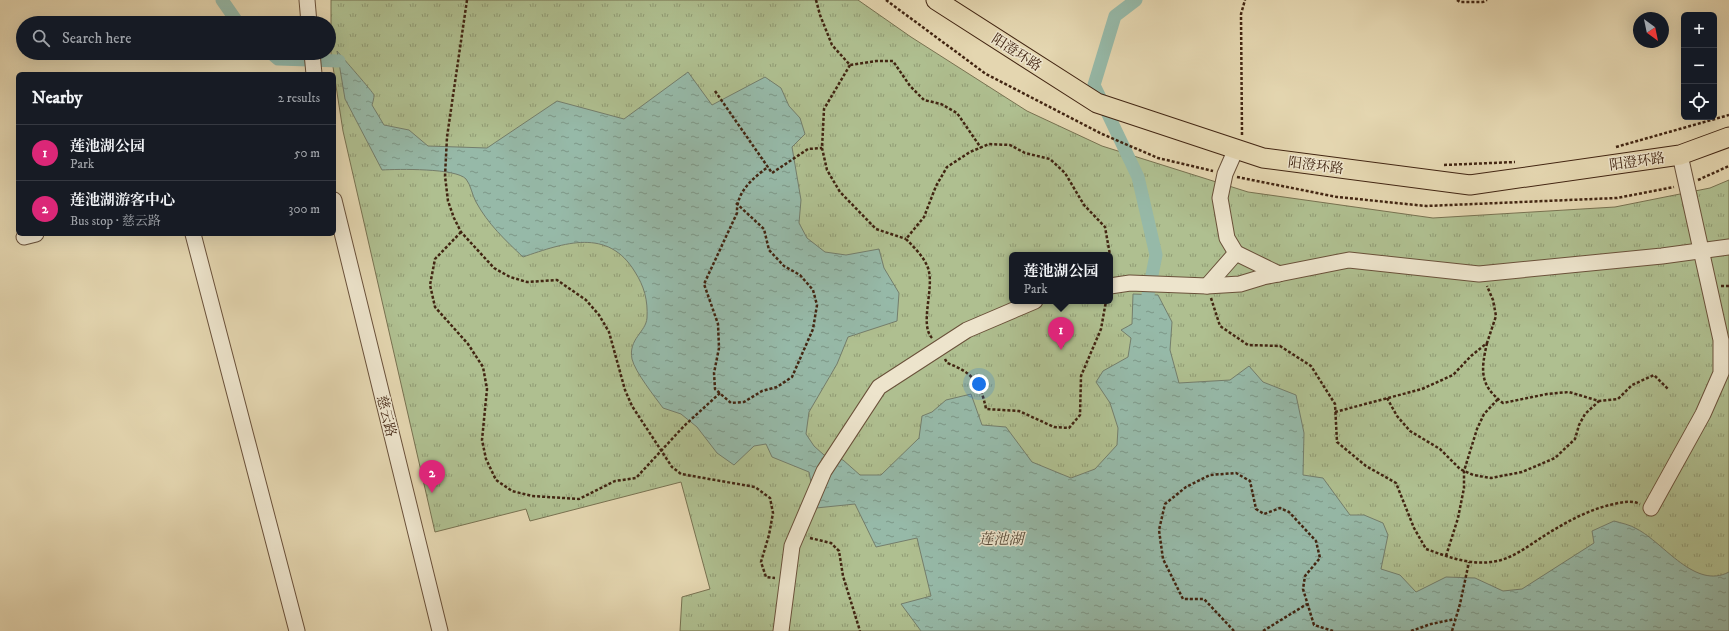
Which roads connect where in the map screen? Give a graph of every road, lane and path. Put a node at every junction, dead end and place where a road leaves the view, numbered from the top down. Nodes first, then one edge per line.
1 (307, 0) edge
2 (467, 0) edge
3 (816, 0) edge
4 (886, 0) edge
5 (936, 0) edge
6 (1245, 0) edge
7 (1457, 0) edge
8 (1487, 0) edge
9 (308, 16) edge
10 (313, 60) edge
11 (850, 65) junction
12 (314, 72) edge
13 (715, 91) dead end
14 (1729, 115) edge
15 (1729, 137) edge
16 (1241, 139) junction
17 (822, 148) junction
18 (981, 148) junction
19 (1615, 148) dead end
20 (1680, 155) junction
21 (1157, 157) dead end
22 (1518, 162) dead end
23 (1439, 165) dead end
24 (768, 167) junction
25 (736, 204) junction
26 (336, 208) edge
27 (461, 232) junction
28 (194, 236) edge
29 (906, 239) junction
30 (1729, 247) edge
31 (1109, 252) edge
32 (1701, 252) junction
33 (1236, 253) junction
34 (1279, 274) junction
35 (1480, 274) junction
36 (1113, 286) edge
37 (1207, 286) junction
38 (1028, 304) edge
39 (1105, 304) edge
40 (1487, 343) junction
41 (940, 348) junction
42 (1669, 390) dead end
43 (720, 393) junction
44 (1387, 398) junction
45 (1498, 399) junction
46 (1599, 401) junction
47 (1335, 412) junction
48 (662, 450) junction
49 (1464, 471) junction
50 (1651, 508) joint
51 (797, 534) junction
52 (1446, 556) junction
53 (1469, 562) junction
54 (788, 580) junction
55 (1308, 604) junction
56 (1456, 619) junction
57 (297, 631) edge
58 (440, 631) edge
59 (781, 631) edge
60 (860, 631) edge
61 (1234, 631) edge
62 (1264, 631) edge
63 (1333, 631) edge
64 (1411, 631) edge
65 (1452, 631) edge

1 - 9 street
2 - 27 path
3 - 11 path
4 - 21 path
5 - 16 main road, 阳澄环路
6 - 16 path
7 - 8 path
10 - 12 street
11 - 17 path
11 - 18 path
13 - 24 path
14 - 19 path
15 - 20 main road, 阳澄环路
16 - 20 main road, 阳澄环路
16 - 33 street
17 - 24 path
17 - 29 path
18 - 29 path
18 - 31 path
20 - 32 street
22 - 23 path
24 - 25 path
25 - 43 path
25 - 43 path
26 - 58 street, 慈云路
27 - 48 path
27 - 48 path
28 - 57 street
29 - 41 path
30 - 32 street
32 - 35 street
32 - 50 street
33 - 34 street
33 - 37 street
34 - 35 street
34 - 37 street
35 - 40 path
36 - 37 street
37 - 47 path
38 - 41 street
39 - 41 path
40 - 44 path
40 - 45 path
41 - 51 street
42 - 46 path
43 - 48 path
44 - 47 path
44 - 49 path
45 - 46 path
45 - 49 path
46 - 49 path
47 - 52 path
48 - 54 path
49 - 52 path
50 - 53 path
51 - 54 street
51 - 60 path
52 - 53 path
53 - 56 path
54 - 59 street
55 - 61 path
55 - 62 path
55 - 63 path
56 - 64 path
56 - 65 path

